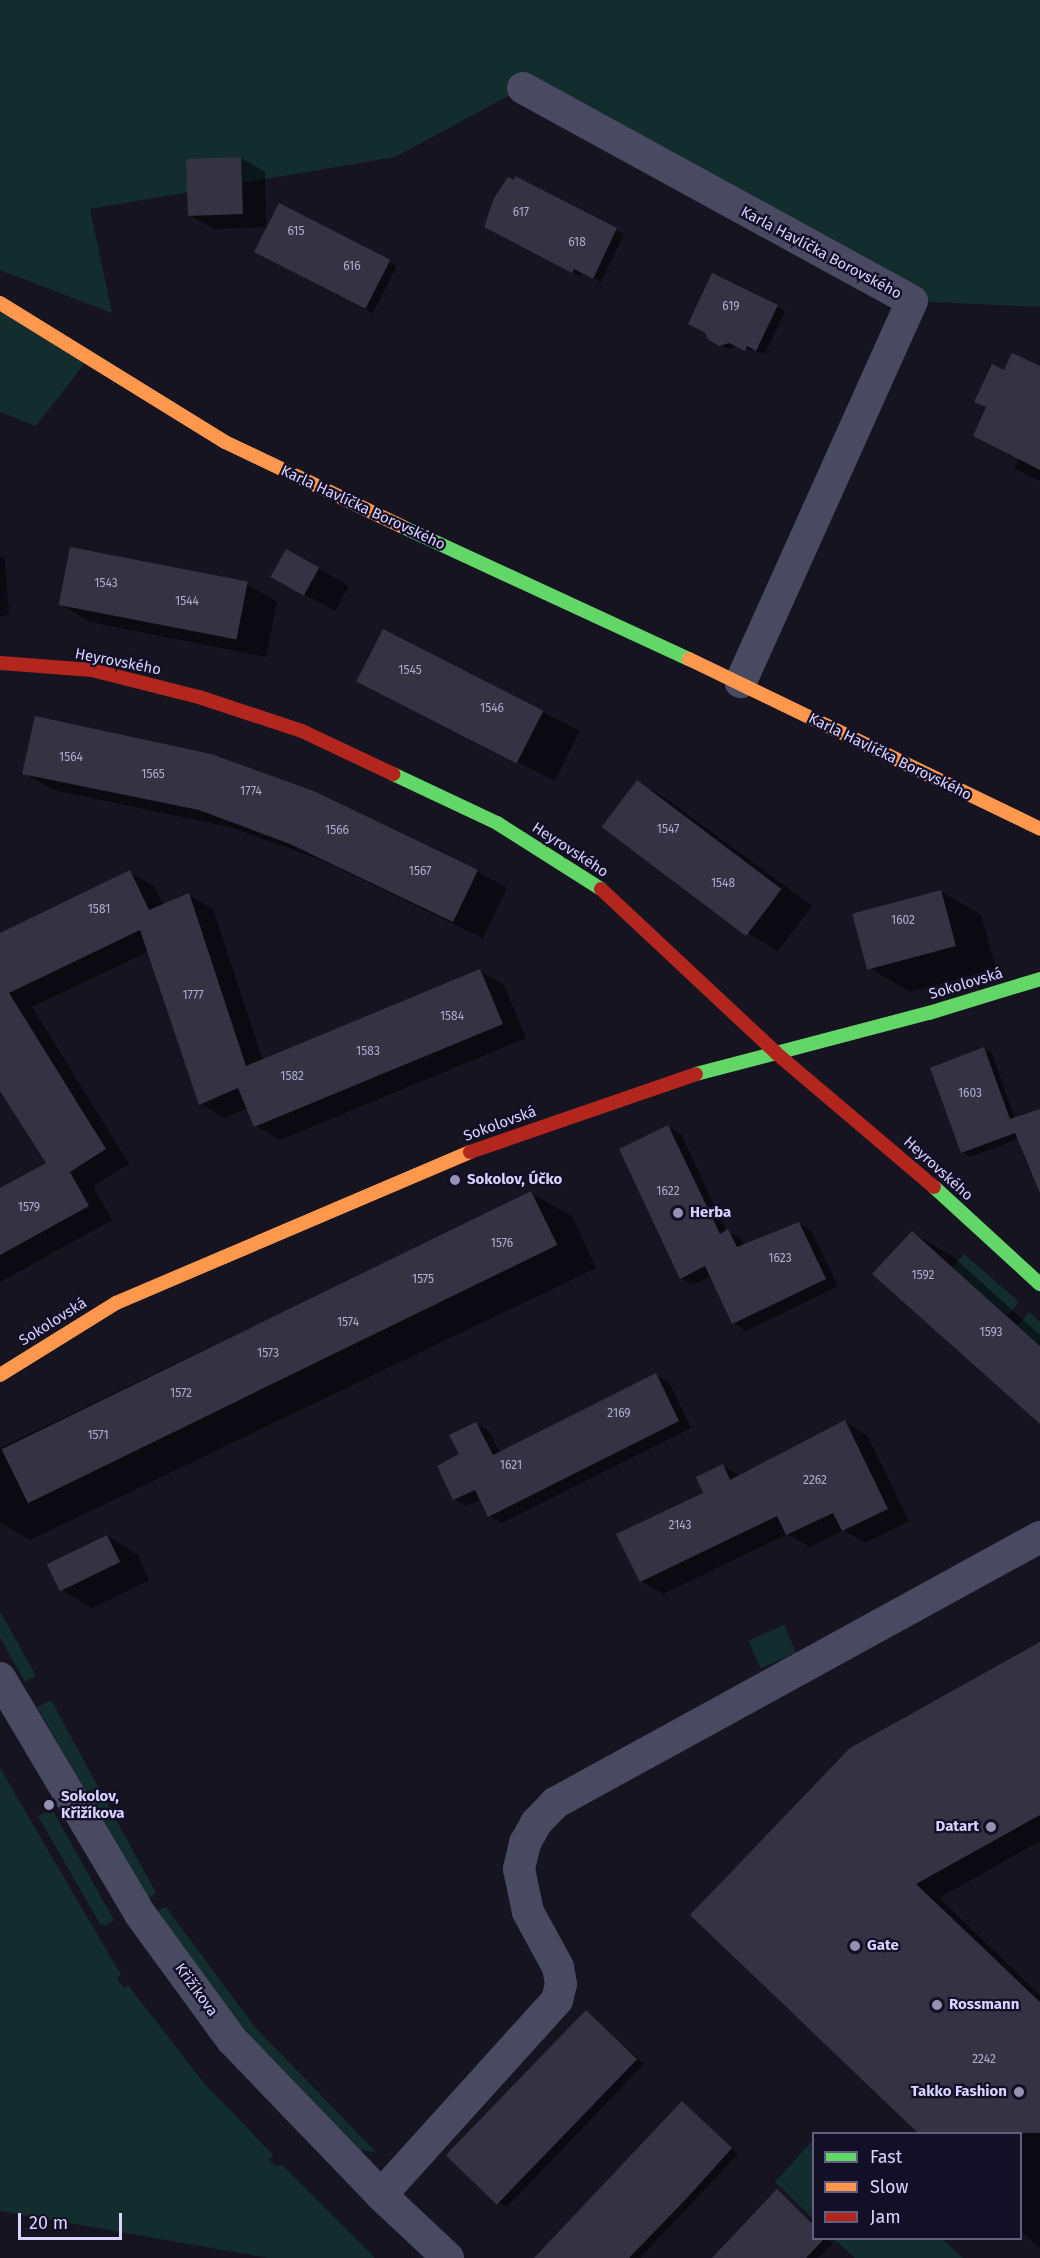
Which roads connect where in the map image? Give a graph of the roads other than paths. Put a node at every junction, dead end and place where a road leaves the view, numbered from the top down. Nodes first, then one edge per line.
1 (523, 88) dead end
2 (0, 303) edge
3 (0, 663) edge
4 (741, 682) junction
5 (1040, 829) edge
6 (1040, 979) edge
7 (776, 1053) junction
8 (1040, 1284) edge
9 (0, 1375) edge
10 (1040, 1537) edge
11 (0, 1678) edge
12 (381, 2195) junction
13 (448, 2258) edge

1 - 4 street, Karla Havlíčka Borovského
2 - 4 street, Karla Havlíčka Borovského
3 - 7 street, Heyrovského
4 - 5 street, Karla Havlíčka Borovského
6 - 7 street, Sokolovská
7 - 8 street, Heyrovského
7 - 9 street, Sokolovská
10 - 12 street
11 - 12 street, Křižíkova
12 - 13 street, Křižíkova

